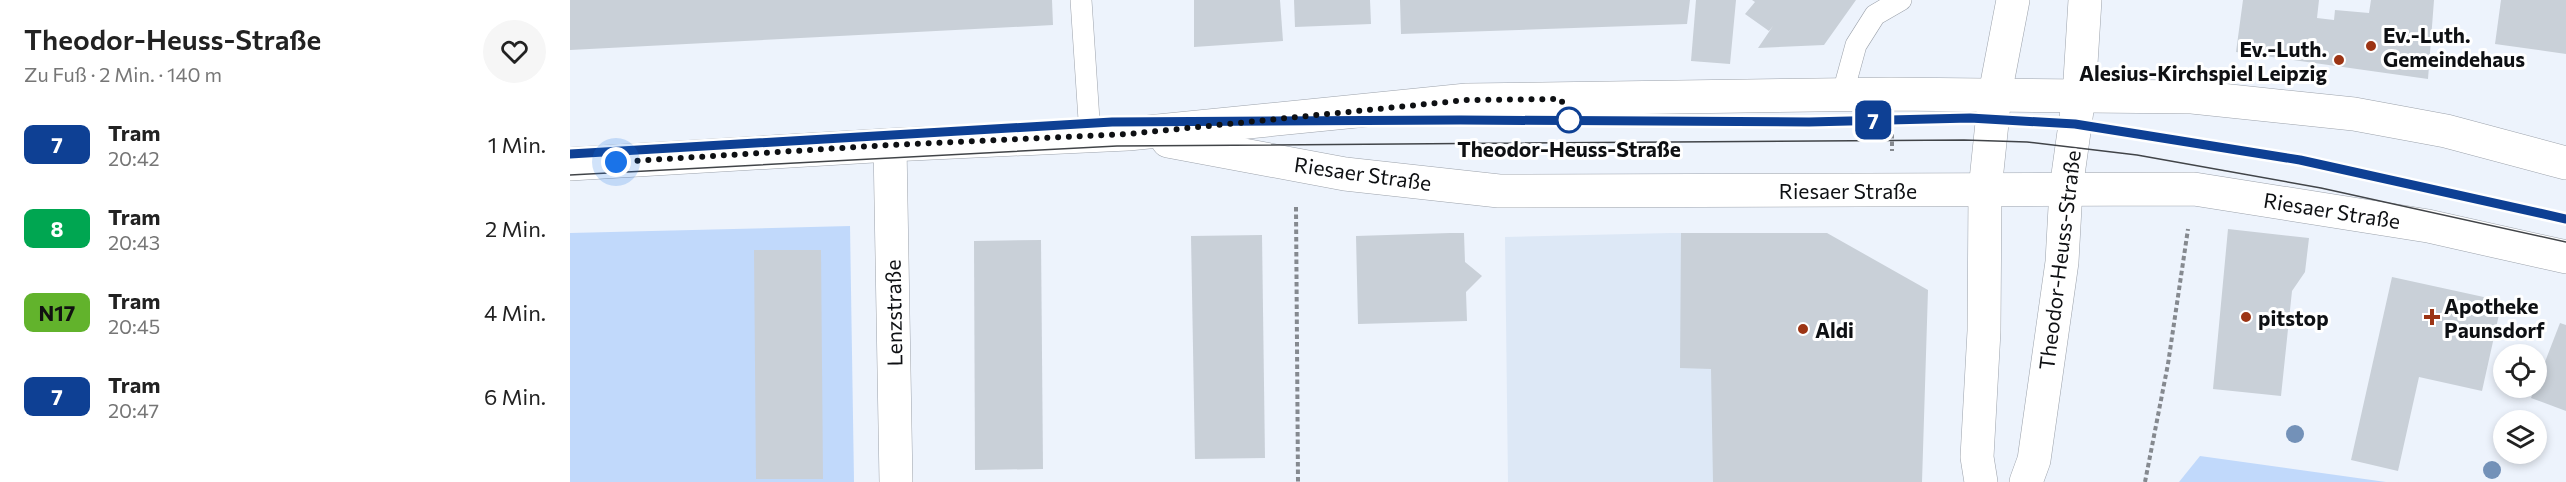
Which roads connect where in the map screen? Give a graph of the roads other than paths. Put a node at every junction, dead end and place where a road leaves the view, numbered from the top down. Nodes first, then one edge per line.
1 (1081, 0) edge
2 (1901, 0) edge
3 (2013, 0) edge
4 (2085, 0) edge
5 (1995, 94) junction
6 (1842, 96) junction
7 (2079, 96) junction
8 (1128, 134) junction
9 (1090, 135) junction
10 (890, 145) junction
11 (2566, 163) edge
12 (570, 164) edge
13 (2066, 189) junction
14 (1985, 190) junction
15 (2566, 257) edge
16 (896, 482) edge
17 (1981, 482) edge
18 (2026, 482) edge

1 - 9 lane
2 - 6 lane
3 - 5 main road
4 - 7 main road, Theodor-Heuss-Straße
5 - 6 main road, Riesaer Straße
5 - 7 main road, Riesaer Straße
5 - 14 main road
6 - 8 main road, Riesaer Straße
7 - 11 main road, Riesaer Straße
7 - 13 main road, Theodor-Heuss-Straße
8 - 9 main road, Riesaer Straße
8 - 14 main road, Riesaer Straße
9 - 10 main road, Riesaer Straße
10 - 12 main road, Riesaer Straße
10 - 16 main road, Lenzstraße
13 - 14 main road, Riesaer Straße
13 - 15 main road, Riesaer Straße
13 - 18 main road, Theodor-Heuss-Straße
14 - 17 main road

